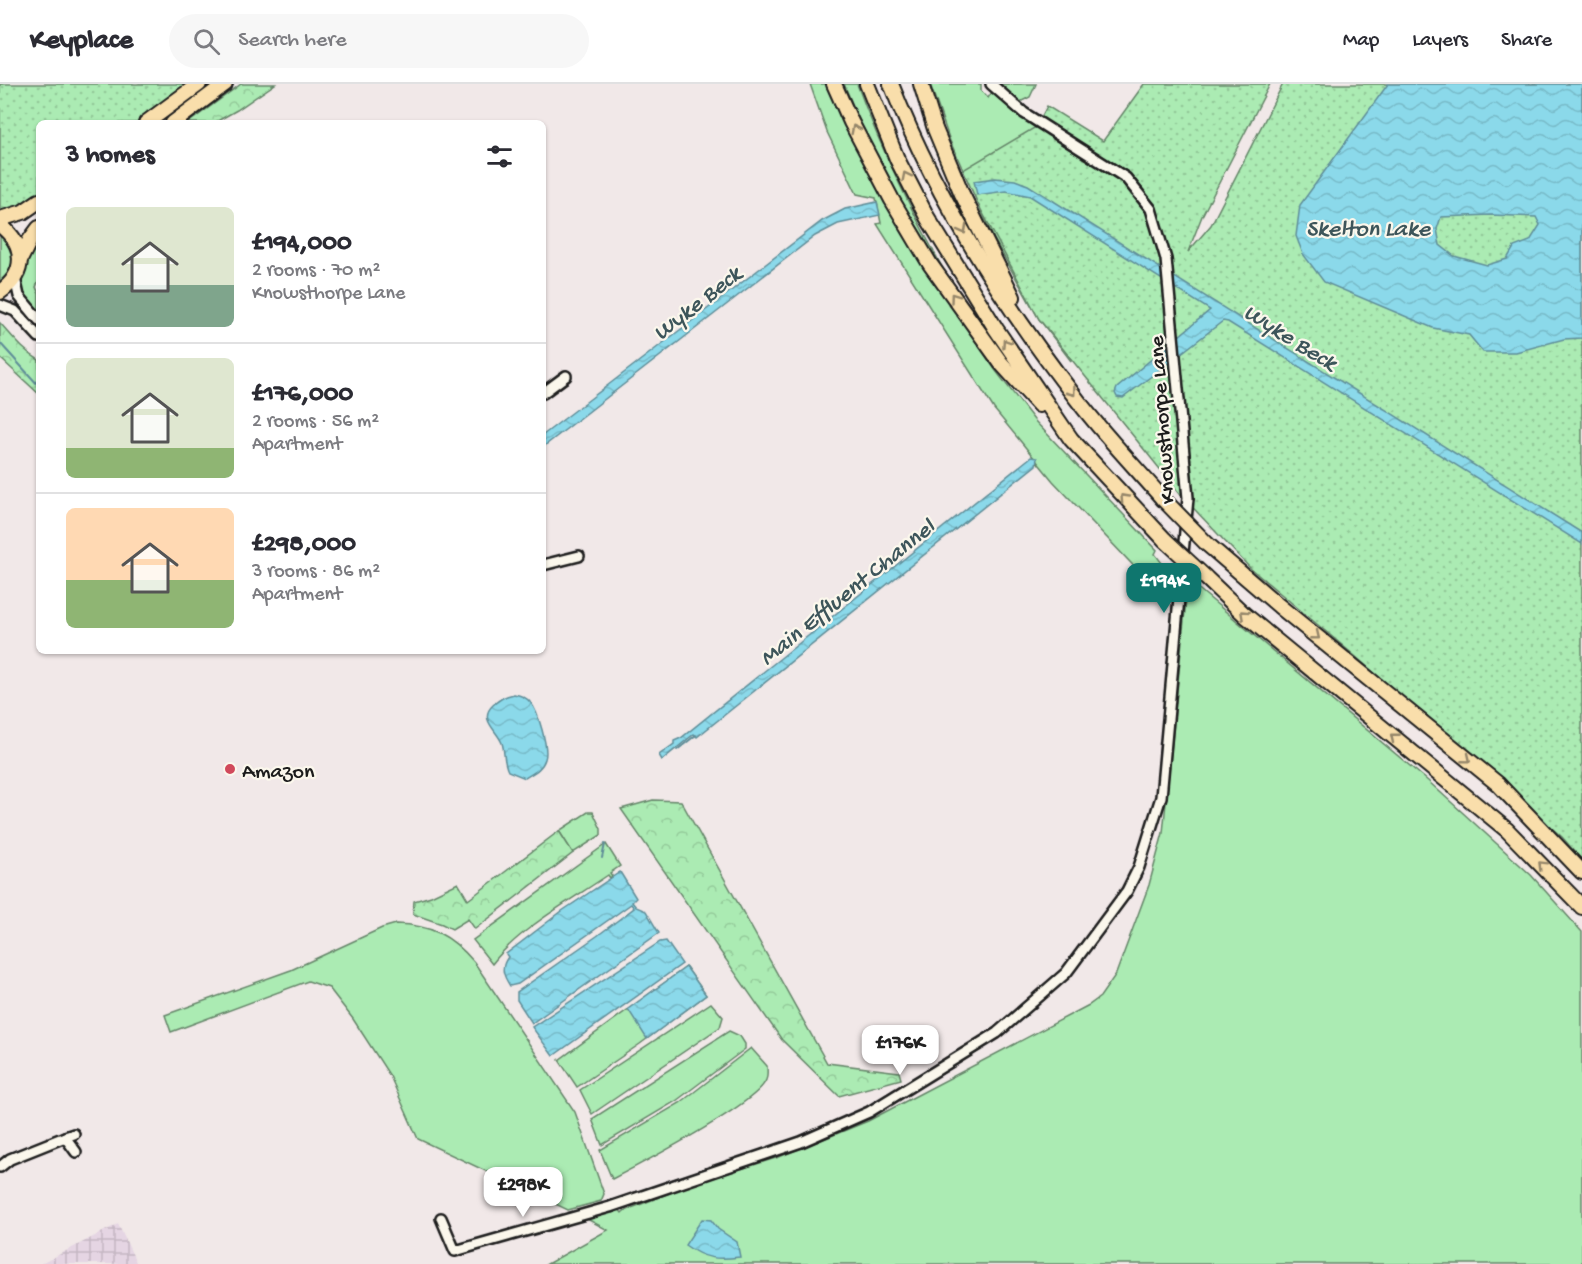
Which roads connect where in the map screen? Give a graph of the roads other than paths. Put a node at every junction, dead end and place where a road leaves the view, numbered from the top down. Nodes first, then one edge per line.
1 (199, 84) edge
2 (225, 84) edge
3 (834, 84) edge
4 (867, 84) edge
5 (891, 84) edge
6 (921, 84) edge
7 (991, 84) edge
8 (150, 120) edge
9 (177, 120) edge
10 (36, 203) edge
11 (0, 219) edge
12 (0, 225) edge
13 (36, 232) edge
14 (21, 258) junction
15 (15, 278) junction
16 (0, 292) edge
17 (0, 305) edge
18 (36, 316) edge
19 (36, 334) edge
20 (1033, 338) junction
21 (566, 376) dead end
22 (546, 391) edge
23 (1071, 439) junction
24 (579, 556) dead end
25 (546, 564) edge
26 (1582, 872) edge
27 (1582, 907) edge
28 (76, 1152) dead end
29 (0, 1167) edge
30 (441, 1218) dead end

1 - 8 highway
2 - 9 highway
23 -> 3 highway
23 -> 4 highway
5 -> 20 highway
6 - 20 highway
7 - 30 street, Knowsthorpe Lane
10 - 11 highway
12 - 14 highway
13 - 14 highway
14 - 15 highway
15 - 16 highway
15 - 18 street
17 - 19 street
20 -> 26 highway, bridge
21 - 22 street
27 -> 23 highway, bridge
24 - 25 street
28 - 29 street

